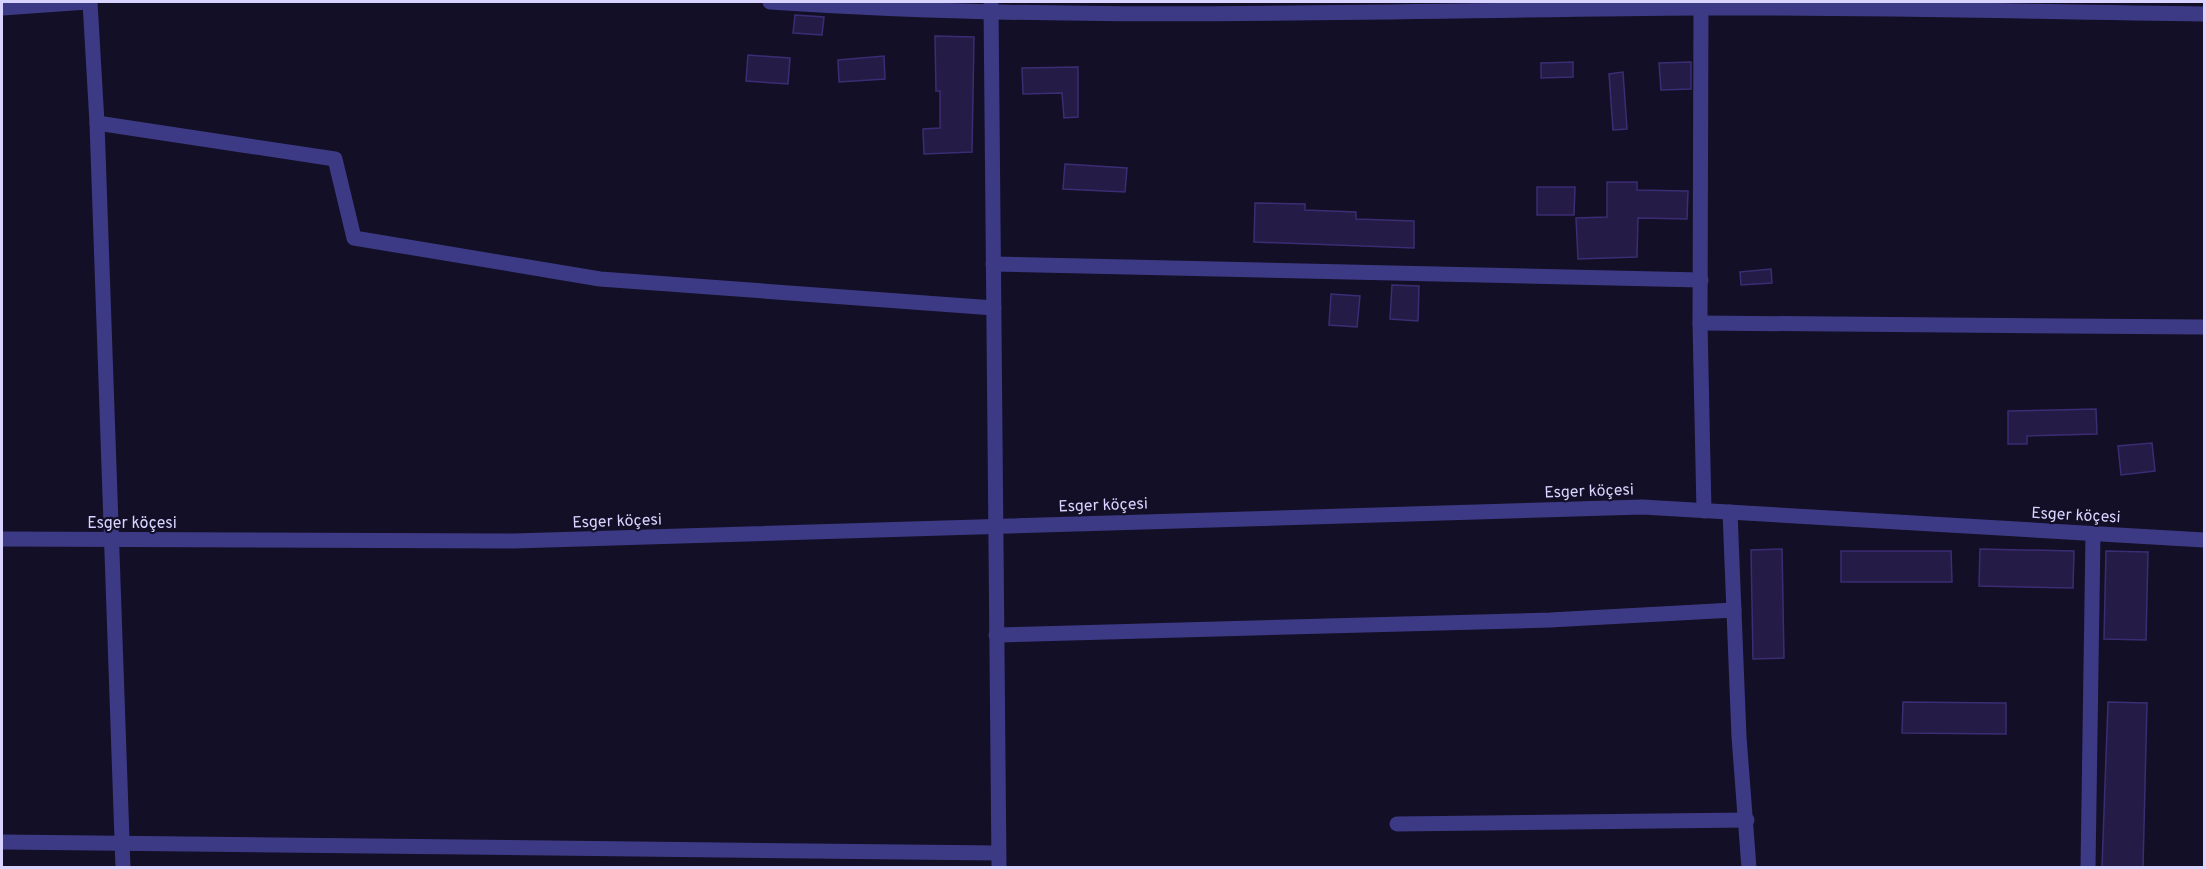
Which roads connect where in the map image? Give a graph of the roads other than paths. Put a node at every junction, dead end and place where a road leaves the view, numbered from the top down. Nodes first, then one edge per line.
1 (89, 2) edge
2 (770, 2) edge
3 (1701, 5) edge
4 (991, 7) edge
5 (2, 8) edge
6 (2205, 14) edge
7 (97, 123) junction
8 (993, 264) junction
9 (1701, 280) junction
10 (994, 308) junction
11 (1700, 323) junction
12 (2205, 327) edge
13 (1704, 511) junction
14 (1730, 512) junction
15 (996, 525) junction
16 (2094, 534) junction
17 (2, 539) edge
18 (111, 540) junction
19 (2205, 540) edge
20 (1734, 610) junction
21 (996, 635) junction
22 (1747, 820) junction
23 (1397, 824) dead end
24 (2, 842) edge
25 (123, 843) junction
26 (999, 860) edge
27 (123, 867) edge
28 (1749, 867) edge
29 (2088, 867) edge

1 - 5 street
1 - 7 street
2 - 4 street
3 - 4 street
3 - 6 street
3 - 9 street
4 - 8 street
7 - 10 street
7 - 18 street
8 - 9 street
8 - 10 street
9 - 11 street
10 - 15 street
11 - 12 street
11 - 13 street
13 - 14 street, Esger köçesi
13 - 15 street, Esger köçesi
14 - 16 street, Esger köçesi
14 - 20 street
15 - 18 street, Esger köçesi
15 - 21 street
16 - 19 street, Esger köçesi
16 - 29 street
17 - 18 street, Esger köçesi
18 - 25 street
20 - 21 street
20 - 22 street
21 - 26 street
22 - 23 street
22 - 28 street
24 - 25 street
25 - 26 street
25 - 27 street

